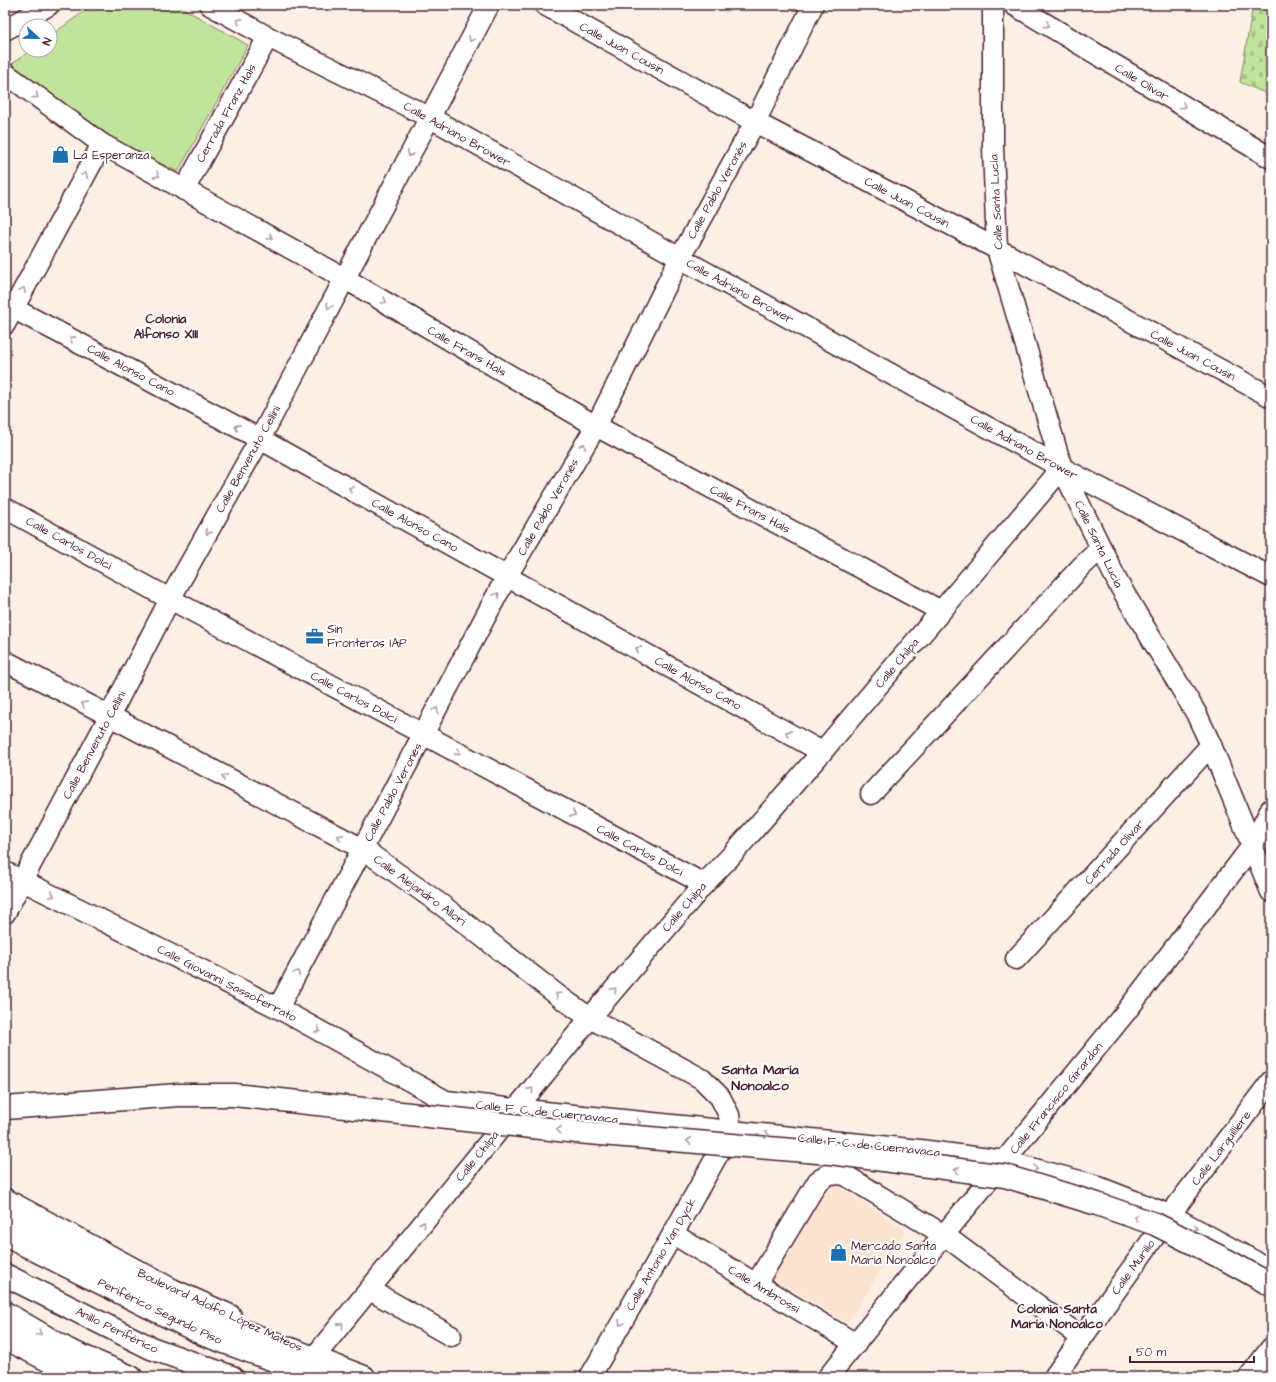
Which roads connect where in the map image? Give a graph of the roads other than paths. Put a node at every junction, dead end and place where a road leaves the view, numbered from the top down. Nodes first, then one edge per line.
1 (49, 5) edge
2 (210, 5) edge
3 (489, 5) edge
4 (545, 5) edge
5 (813, 5) edge
6 (993, 5) edge
7 (1014, 5) edge
8 (5, 30) edge
9 (268, 37) junction
10 (5, 73) edge
11 (429, 117) junction
12 (755, 122) junction
13 (102, 144) junction
14 (1271, 158) edge
15 (184, 190) junction
16 (997, 249) junction
17 (680, 258) junction
18 (344, 278) junction
19 (8, 312) edge
20 (1271, 397) edge
21 (596, 426) junction
22 (260, 439) junction
23 (1062, 468) junction
24 (5, 508) edge
25 (1101, 548) junction
26 (507, 576) junction
27 (1271, 577) edge
28 (170, 599) junction
29 (941, 611) junction
30 (5, 661) edge
31 (109, 717) junction
32 (424, 734) junction
33 (1211, 745) junction
34 (822, 752) junction
35 (871, 794) dead end
36 (1271, 809) edge
37 (1252, 846) junction
38 (363, 849) junction
39 (13, 876) edge
40 (704, 884) junction
41 (1271, 892) edge
42 (5, 913) edge
43 (1016, 959) dead end
44 (278, 1008) junction
45 (590, 1018) junction
46 (1271, 1081) edge
47 (446, 1101) joint
48 (5, 1108) edge
49 (515, 1109) junction
50 (731, 1131) junction
51 (1005, 1161) junction
52 (5, 1200) edge
53 (5, 1211) edge
54 (1170, 1215) junction
55 (673, 1234) junction
56 (5, 1235) edge
57 (944, 1235) junction
58 (5, 1246) edge
59 (1271, 1270) edge
60 (5, 1275) edge
61 (756, 1284) junction
62 (1271, 1285) edge
63 (5, 1287) edge
64 (370, 1290) junction
65 (5, 1313) edge
66 (451, 1336) dead end
67 (5, 1338) edge
68 (1082, 1338) junction
69 (856, 1344) junction
70 (1271, 1348) edge
71 (316, 1355) junction
72 (85, 1377) edge
73 (131, 1377) edge
74 (205, 1377) edge
75 (232, 1377) edge
76 (300, 1377) edge
77 (320, 1377) edge
78 (364, 1377) edge
79 (376, 1377) edge
80 (590, 1377) edge
81 (828, 1377) edge
82 (1054, 1377) edge
83 (1249, 1377) edge

1 - 8 street
9 -> 2 street, Calle Adriano Brower
3 -> 11 street, Calle Benvenuto Cellini
4 - 12 street, Calle Juan Cousin
5 - 12 street, Calle Pablo Veronés
6 - 16 street, Calle Santa Lucía
7 -> 14 street, Calle Olivar
9 - 11 street, Calle Adriano Brower
9 - 15 street, Cerrada Franz Hals
10 -> 13 street, Calle Frans Hals
11 - 17 street, Calle Adriano Brower
11 -> 18 street, Calle Benvenuto Cellini
12 - 16 street, Calle Juan Cousin
12 - 17 street, Calle Pablo Veronés
13 -> 15 street, Calle Frans Hals
19 -> 13 street
15 -> 18 street, Calle Frans Hals
16 - 20 street, Calle Juan Cousin
16 - 23 street, Calle Santa Lucía
17 - 21 street, Calle Pablo Veronés
17 - 23 street, Calle Adriano Brower
18 -> 21 street, Calle Frans Hals
18 -> 22 street, Calle Benvenuto Cellini
22 -> 19 street, Calle Alonso Cano
26 -> 21 street, Calle Pablo Veronés
21 - 29 street, Calle Frans Hals
26 -> 22 street, Calle Alonso Cano
22 -> 28 street, Calle Benvenuto Cellini
23 - 25 street, Calle Santa Lucía
23 - 27 street, Calle Adriano Brower
23 - 29 street, Calle Chilpa
24 - 28 street, Calle Carlos Dolci
25 - 33 street, Calle Santa Lucía
25 - 35 street
32 -> 26 street, Calle Pablo Veronés
34 -> 26 street, Calle Alonso Cano
28 - 31 street, Calle Benvenuto Cellini
28 - 32 street, Calle Carlos Dolci
29 - 34 street, Calle Chilpa
31 -> 30 street, Calle Alejandro Allori
38 -> 31 street, Calle Alejandro Allori
31 - 39 street, Calle Benvenuto Cellini
32 - 38 street, Calle Pablo Veronés
32 -> 40 street, Calle Carlos Dolci
33 - 37 street, Calle Santa Lucía
33 - 43 street, Cerrada Olivar
34 - 40 street, Calle Chilpa
36 - 37 street, Calle Francisco Girardon
37 - 41 street, Calle Santa Lucía
37 - 51 street, Calle Francisco Girardon
44 -> 38 street, Calle Pablo Veronés
45 -> 38 street, Calle Alejandro Allori
39 - 42 street, Calle Benvenuto Cellini
39 -> 44 street, Calle Giovanni Sassoferrato
45 -> 40 street, Calle Chilpa
44 -> 47 street, Calle Giovanni Sassoferrato
49 -> 45 street, Calle Chilpa
45 - 50 street, Calle Alejandro Allori
46 - 54 street, Calle Larguilliere
47 - 49 street, Calle F. C. de Cuernavaca
62 -> 48 main road, bridge
49 -> 50 street, Calle F. C. de Cuernavaca
64 -> 49 street, Calle Chilpa
50 -> 51 street, Calle F. C. de Cuernavaca
50 - 55 street, Calle Antonio Van Dyck
51 -> 54 street, Calle F. C. de Cuernavaca
51 - 57 street, Calle Francisco Girardon
52 - 71 main road, Boulevard Adolfo López Mateos
53 - 78 main road
54 -> 59 street, Calle F. C. de Cuernavaca
54 - 68 street, Calle Murillo
55 - 61 street, Calle Ambrossi
55 -> 80 street, Calle Antonio Van Dyck
56 - 77 main road, Periférico Segundo Piso
57 - 61 street
57 - 68 street
57 - 69 street, Calle Francisco Girardon
58 - 76 main road, Anillo Periférico
60 - 75 main road, Anillo Periférico
61 - 69 street, Calle Ambrossi
63 - 74 main road
64 - 66 street
71 -> 64 street, Calle Chilpa
65 -> 73 main road
67 - 72 main road
68 - 82 street, Calle Murillo
69 - 81 street, Calle Francisco Girardon
70 - 83 street
71 - 79 main road, Boulevard Adolfo López Mateos

